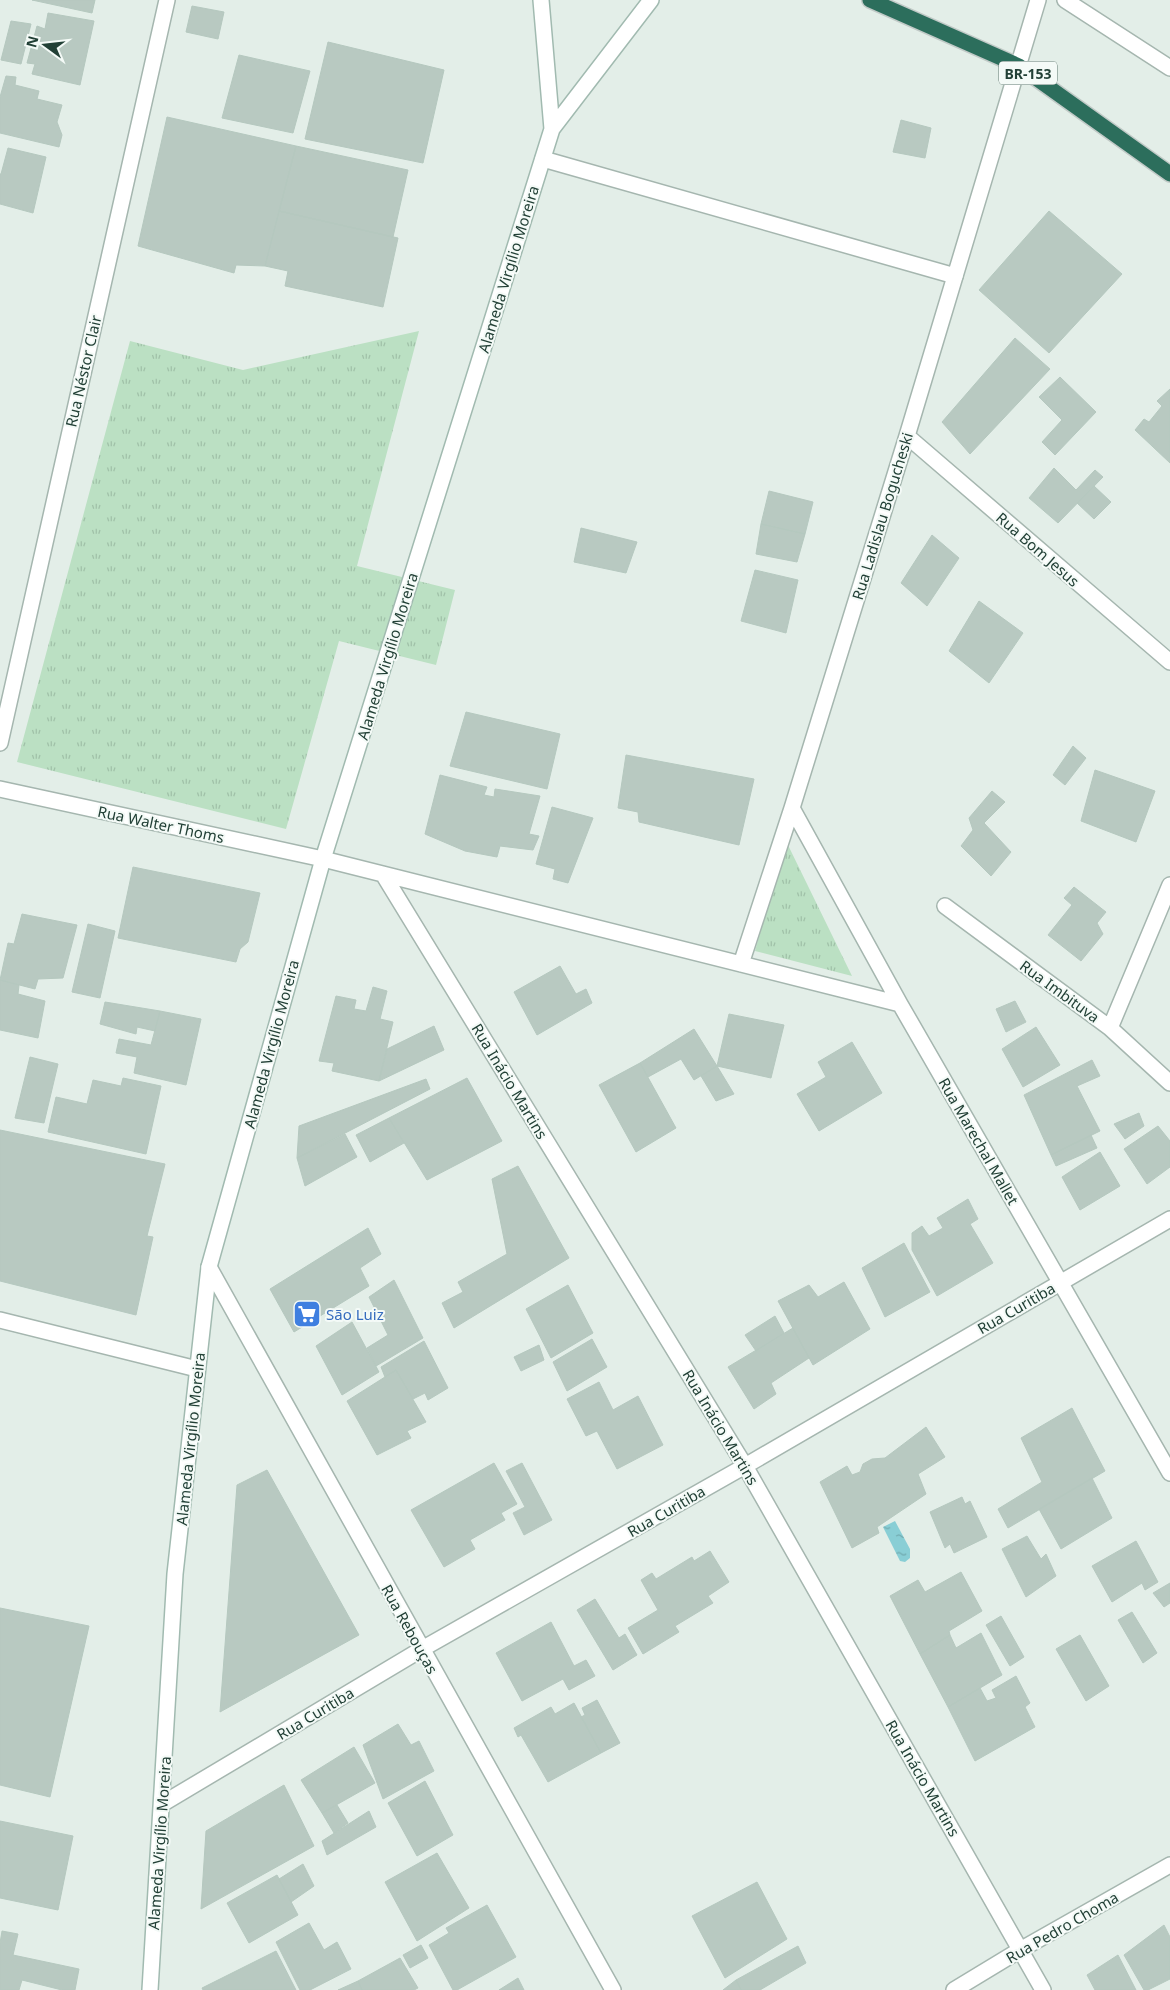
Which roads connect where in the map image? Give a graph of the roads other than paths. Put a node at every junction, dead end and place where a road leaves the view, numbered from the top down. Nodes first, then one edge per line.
1 (167, 0) edge
2 (541, 0) edge
3 (651, 0) edge
4 (870, 0) edge
5 (1038, 0) edge
6 (1065, 0) edge
7 (1168, 63) edge
8 (1019, 66) junction
9 (552, 129) junction
10 (543, 159) junction
11 (1170, 174) edge
12 (955, 276) junction
13 (907, 436) junction
14 (1170, 662) edge
15 (0, 743) edge
16 (0, 789) edge
17 (792, 808) junction
18 (322, 859) junction
19 (383, 874) junction
20 (1170, 885) edge
21 (945, 906) dead end
22 (741, 964) junction
23 (900, 1004) junction
24 (1110, 1028) junction
25 (1170, 1083) edge
26 (1170, 1219) edge
27 (209, 1267) junction
28 (1061, 1282) junction
29 (0, 1320) edge
30 (197, 1369) junction
31 (746, 1466) junction
32 (1170, 1473) edge
33 (422, 1649) junction
34 (162, 1804) junction
35 (1170, 1865) edge
36 (1020, 1950) junction
37 (150, 1990) edge
38 (613, 1990) edge
39 (954, 1990) edge
40 (1043, 1990) edge

1 - 15 street, Rua Néstor Clair
2 - 9 street, Alameda Virgílio Moreira
3 - 9 street, Alameda Virgílio Moreira
4 - 8 highway, BR-153
5 - 8 street, Rua Ladislau Bogucheski
6 - 7 street
8 - 11 highway, BR-153
8 - 12 street, Rua Ladislau Bogucheski
9 - 10 street, Alameda Virgílio Moreira
10 - 12 street
10 - 18 street, Alameda Virgílio Moreira
12 - 13 street, Rua Ladislau Bogucheski
13 - 14 street, Rua Bom Jesus
13 - 17 street, Rua Ladislau Bogucheski
16 - 18 street, Rua Walter Thoms
17 - 22 street, Rua Ladislau Bogucheski
17 - 23 street, Rua Marechal Mallet
18 - 19 street, Rua Walter Thoms
18 - 27 street, Alameda Virgílio Moreira
19 - 22 street, Rua Walter Thoms
19 - 31 street, Rua Inácio Martins
20 - 24 street
21 - 24 street, Rua Imbituva
22 - 23 street, Rua Walter Thoms
23 - 28 street, Rua Marechal Mallet
24 - 25 street, Rua Imbituva
26 - 28 street, Rua Curitiba
27 - 30 street, Alameda Virgílio Moreira
27 - 33 street, Rua Rebouças
28 - 31 street, Rua Curitiba
28 - 32 street, Rua Marechal Mallet
29 - 30 street
30 - 34 street, Alameda Virgílio Moreira
31 - 33 street, Rua Curitiba
31 - 36 street, Rua Inácio Martins
33 - 34 street, Rua Curitiba
33 - 38 street, Rua Rebouças
34 - 37 street, Alameda Virgílio Moreira
35 - 36 street, Rua Pedro Choma
36 - 39 street, Rua Pedro Choma
36 - 40 street, Rua Inácio Martins

